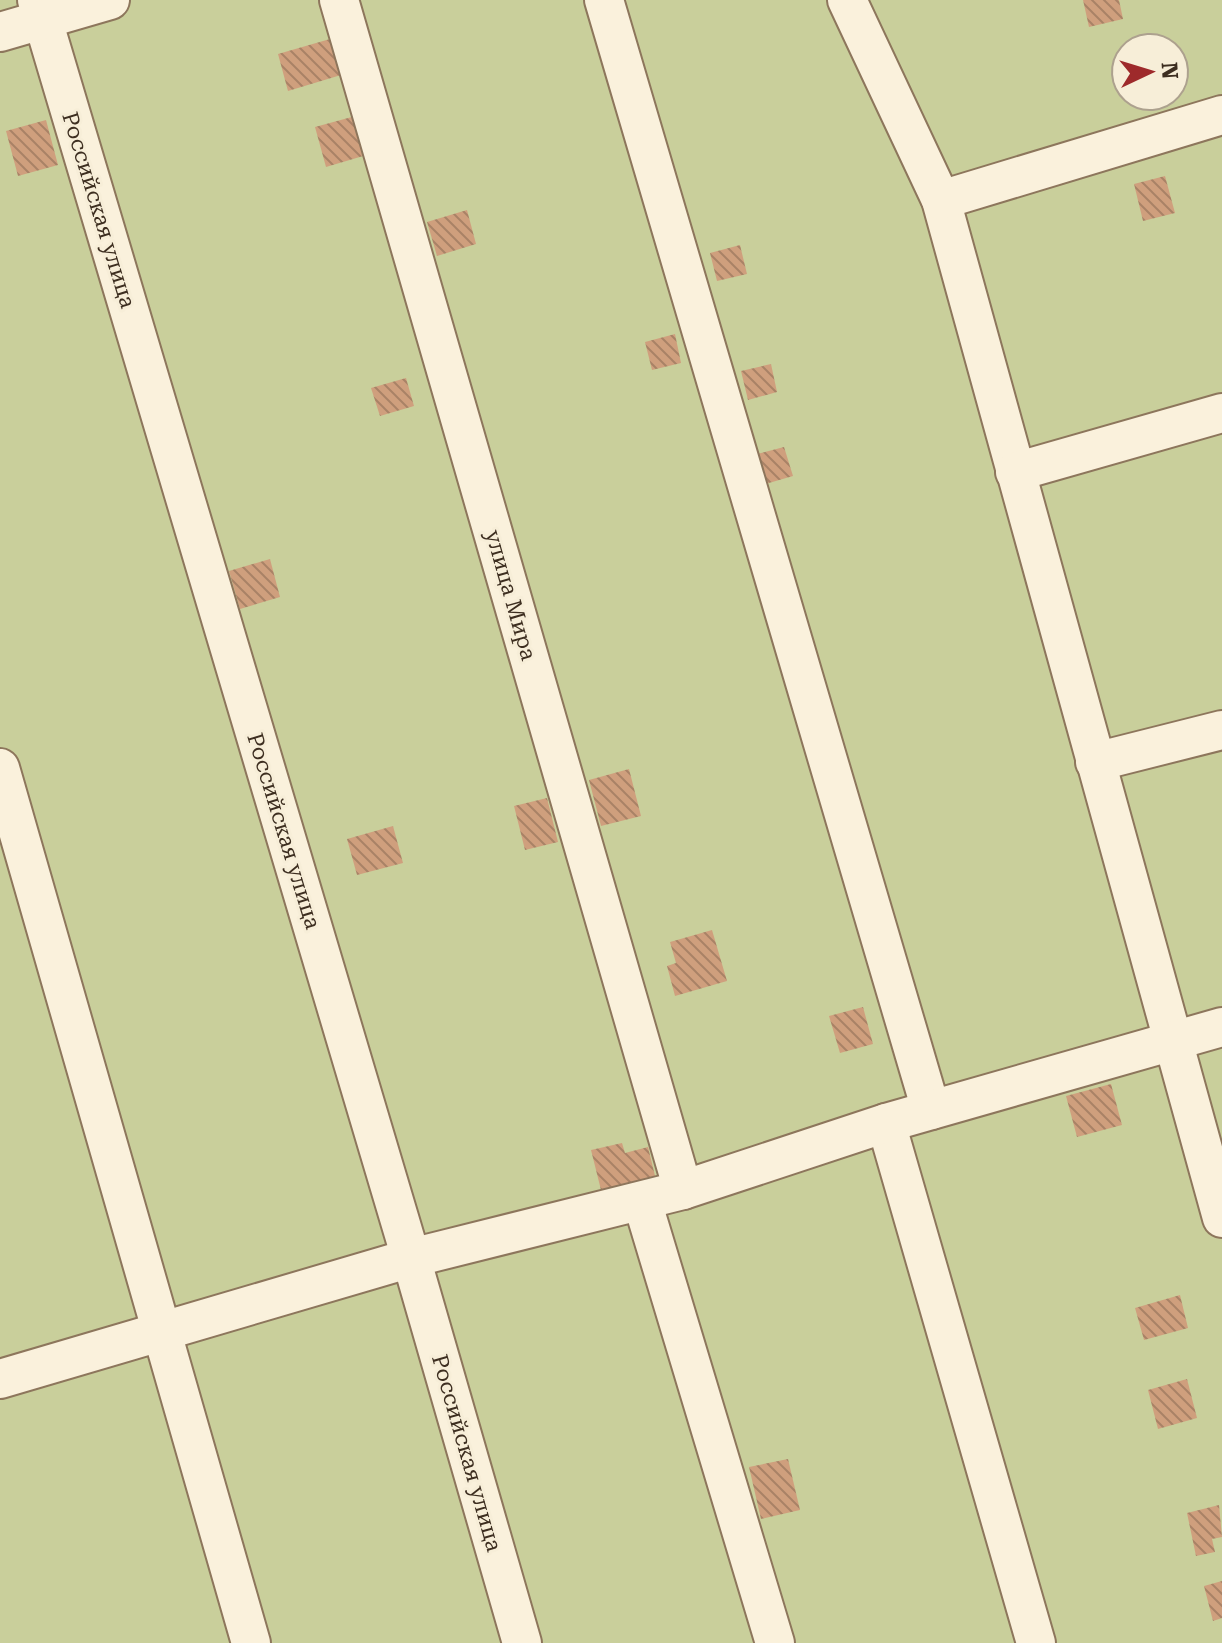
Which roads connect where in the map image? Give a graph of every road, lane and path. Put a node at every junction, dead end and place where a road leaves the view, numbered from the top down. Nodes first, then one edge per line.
1 (110, 0) edge
2 (339, 0) edge
3 (604, 0) edge
4 (847, 0) edge
5 (39, 10) edge
6 (0, 32) edge
7 (1222, 115) edge
8 (941, 200) junction
9 (1222, 413) edge
10 (1015, 472) junction
11 (1222, 730) edge
12 (1095, 762) junction
13 (0, 768) edge
14 (1222, 1027) edge
15 (1171, 1042) junction
16 (931, 1110) junction
17 (886, 1123) junction
18 (683, 1190) junction
19 (642, 1201) junction
20 (1222, 1218) edge
21 (411, 1258) junction
22 (163, 1331) junction
23 (0, 1379) edge
24 (251, 1643) edge
25 (522, 1643) edge
26 (775, 1643) edge
27 (1036, 1643) edge

1 - 5 street
2 - 18 street, улица Мира
3 - 16 street
4 - 8 street
5 - 6 street
5 - 21 street, Российская улица
7 - 8 street
8 - 10 street
9 - 10 street
10 - 12 street
11 - 12 street
12 - 15 street
13 - 22 street
14 - 15 street
15 - 16 street
15 - 20 street
16 - 17 street
17 - 18 street
17 - 27 street
18 - 19 street
19 - 21 street
19 - 26 street
21 - 22 street
21 - 25 street, Российская улица
22 - 23 street
22 - 24 street

